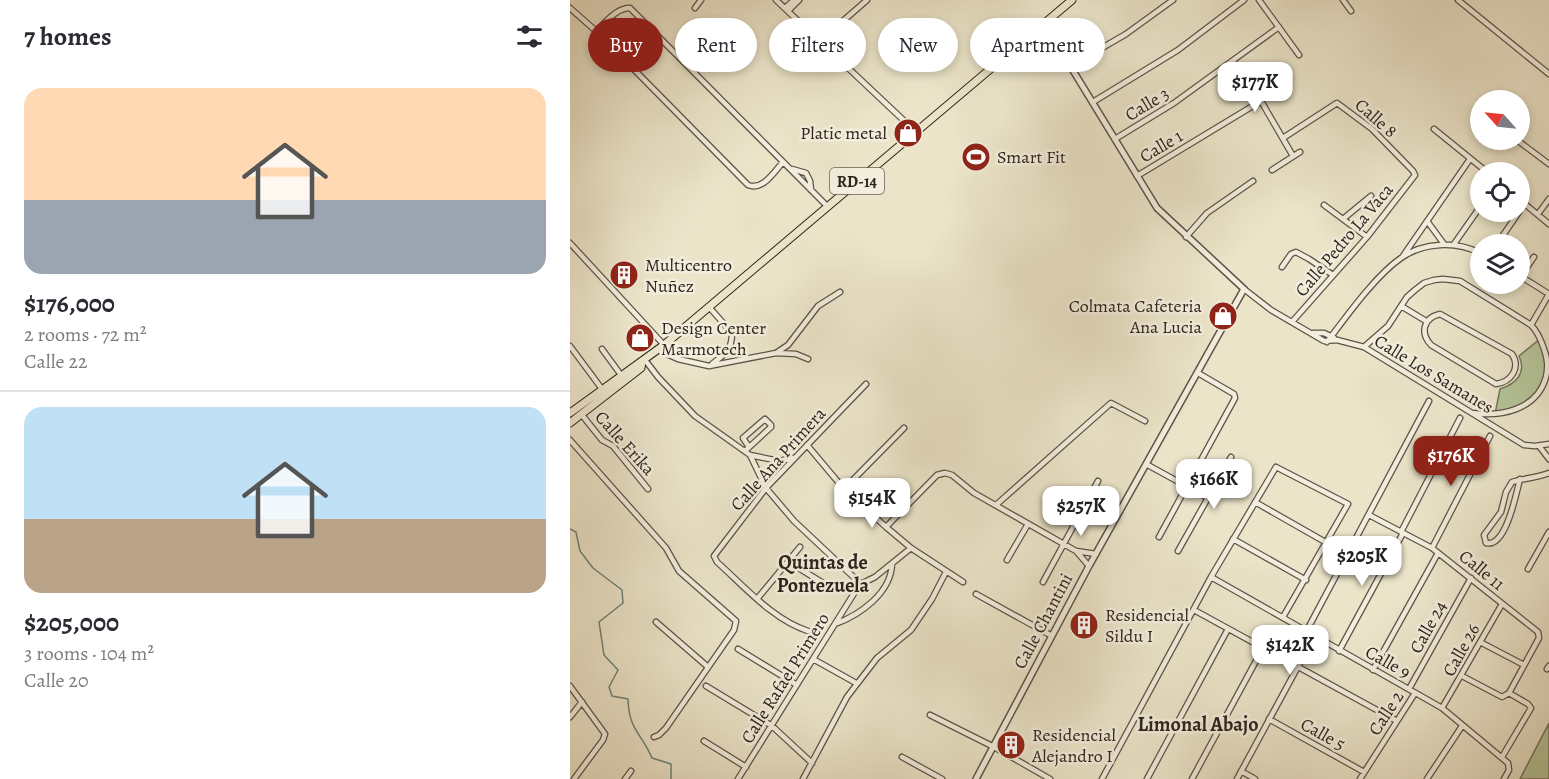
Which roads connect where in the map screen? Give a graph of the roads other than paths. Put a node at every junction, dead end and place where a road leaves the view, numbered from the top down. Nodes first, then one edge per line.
1 (701, 0) edge
2 (776, 0) edge
3 (794, 0) edge
4 (799, 0) edge
5 (867, 0) edge
6 (1072, 0) edge
7 (1173, 0) edge
8 (1244, 0) edge
9 (1259, 0) edge
10 (1343, 0) edge
11 (1458, 0) edge
12 (570, 8) edge
13 (695, 8) dead end
14 (787, 10) junction
15 (1352, 11) dead end
16 (611, 18) edge
17 (640, 18) edge
18 (796, 18) edge
19 (846, 18) edge
20 (1050, 18) edge
21 (588, 25) edge
22 (1279, 27) junction
23 (663, 41) edge
24 (1105, 46) edge
25 (1299, 56) dead end
26 (1233, 61) junction
27 (1548, 71) edge
28 (636, 72) edge
29 (853, 72) edge
30 (986, 72) edge
31 (1075, 72) edge
32 (1261, 101) junction
33 (1093, 102) junction
34 (1434, 129) dead end
35 (916, 132) junction
36 (1283, 138) junction
37 (1115, 139) junction
38 (1530, 150) edge
39 (1300, 152) dead end
40 (1293, 156) junction
41 (1470, 159) junction
42 (783, 162) junction
43 (1474, 162) edge
44 (1549, 164) edge
45 (1272, 170) dead end
46 (1415, 175) joint
47 (1137, 176) junction
48 (1253, 181) dead end
49 (1371, 196) dead end
50 (1549, 199) edge
51 (1324, 205) dead end
52 (827, 206) junction
53 (1530, 208) edge
54 (1538, 214) junction
55 (1343, 219) junction
56 (1427, 221) junction
57 (1470, 221) edge
58 (1549, 224) edge
59 (1186, 237) junction
60 (1367, 237) junction
61 (570, 243) edge
62 (1444, 244) junction
63 (1454, 244) junction
64 (1470, 250) edge
65 (1534, 257) dead end
66 (1401, 258) junction
67 (1530, 263) edge
68 (1282, 267) dead end
69 (1333, 275) junction
70 (1530, 283) edge
71 (1244, 290) junction
72 (840, 292) dead end
73 (1549, 294) edge
74 (1401, 306) junction
75 (709, 307) junction
76 (1426, 321) junction
77 (1292, 322) junction
78 (1531, 325) junction
79 (1312, 333) junction
80 (1334, 338) junction
81 (664, 345) junction
82 (570, 346) edge
83 (1364, 347) junction
84 (602, 349) dead end
85 (658, 350) junction
86 (776, 353) junction
87 (1548, 358) edge
88 (808, 359) dead end
89 (643, 361) junction
90 (710, 366) junction
91 (1198, 374) junction
92 (621, 375) junction
93 (866, 384) dead end
94 (602, 389) junction
95 (1429, 401) dead end
96 (570, 413) edge
97 (1472, 413) junction
98 (1499, 414) junction
99 (582, 415) junction
100 (1460, 418) dead end
101 (1146, 421) dead end
102 (570, 423) edge
103 (1494, 427) junction
104 (904, 428) dead end
105 (1490, 436) dead end
106 (570, 440) edge
107 (1549, 444) edge
108 (807, 445) junction
109 (1539, 446) junction
110 (747, 449) junction
111 (750, 455) junction
112 (796, 457) junction
113 (1232, 457) dead end
114 (1549, 459) edge
115 (1146, 464) junction
116 (1549, 473) edge
117 (1520, 479) junction
118 (1098, 481) dead end
119 (1188, 487) junction
120 (766, 488) junction
121 (648, 489) dead end
122 (844, 489) junction
123 (1208, 498) junction
124 (1255, 502) junction
125 (996, 505) junction
126 (1369, 515) junction
127 (1028, 524) junction
128 (886, 527) junction
129 (1402, 532) junction
130 (1549, 532) edge
131 (1159, 537) dead end
132 (1233, 539) junction
133 (1327, 543) junction
134 (1064, 544) junction
135 (800, 547) dead end
136 (911, 548) junction
137 (1432, 548) junction
138 (1076, 550) junction
139 (1178, 551) dead end
140 (1438, 553) junction
141 (1096, 554) junction
142 (1006, 560) dead end
143 (789, 562) junction
144 (892, 564) junction
145 (1089, 566) junction
146 (1528, 569) dead end
147 (946, 572) junction
148 (1211, 577) junction
149 (1471, 578) junction
150 (1306, 580) junction
151 (963, 582) dead end
152 (1043, 582) dead end
153 (861, 584) junction
154 (831, 588) dead end
155 (976, 594) dead end
156 (757, 598) junction
157 (1502, 604) junction
158 (1194, 610) junction
159 (1283, 617) junction
160 (656, 622) dead end
161 (835, 624) junction
162 (1228, 629) junction
163 (808, 631) dead end
164 (1305, 632) junction
165 (1052, 636) junction
166 (1314, 638) junction
167 (1480, 642) junction
168 (1263, 648) junction
169 (738, 649) dead end
170 (1340, 651) junction
171 (813, 659) junction
172 (1524, 665) junction
173 (708, 668) junction
174 (1298, 668) junction
175 (1373, 670) junction
176 (1462, 676) junction
177 (856, 683) junction
178 (797, 685) junction
179 (570, 686) edge
180 (706, 686) dead end
181 (1409, 689) junction
182 (1415, 693) junction
183 (1509, 693) junction
184 (582, 702) junction
185 (1442, 708) junction
186 (930, 715) dead end
187 (570, 717) edge
188 (1269, 719) junction
189 (1397, 721) junction
190 (772, 726) junction
191 (1462, 726) junction
192 (654, 737) dead end
193 (704, 741) dead end
194 (994, 747) junction
195 (902, 757) dead end
196 (1502, 757) junction
197 (812, 763) junction
198 (746, 767) junction
199 (631, 771) dead end
200 (1241, 771) junction
201 (1364, 772) junction
202 (574, 779) edge
203 (625, 779) edge
204 (738, 779) edge
205 (803, 779) edge
206 (942, 779) edge
207 (976, 779) edge
208 (1050, 779) edge
209 (1102, 779) edge
210 (1147, 779) edge
211 (1192, 779) edge
212 (1237, 779) edge
213 (1255, 779) edge
214 (1360, 779) edge
215 (1427, 779) edge
216 (1504, 779) edge

1 - 13 street
2 - 14 street
3 - 14 street
4 - 14 street
5 - 19 street
6 - 20 main road, RD-14
7 - 24 street
8 - 33 street
9 - 22 street
10 - 15 street
11 - 27 street
12 - 21 street
14 - 18 street
16 - 17 street
22 - 25 street
22 - 26 street, Calle 3
23 - 42 street
26 - 32 street
26 - 37 street, Calle 3
28 - 42 street
29 - 35 street
30 - 35 main road, RD-14
31 - 33 street
32 - 36 street
32 - 47 street, Calle 1
33 - 37 street
34 - 41 street
35 - 52 main road, RD-14
36 - 40 street
36 - 46 street, Calle 8
37 - 47 street
38 - 44 street
39 - 40 street
40 - 45 street
41 - 43 street
41 - 56 street
42 - 52 street
46 - 60 street, Calle Pedro La Vaca
47 - 59 street
48 - 59 street
49 - 55 street
50 - 54 street
51 - 55 street
52 - 75 main road, RD-14
53 - 54 street
54 - 58 street
55 - 60 street
56 - 62 street
56 - 66 street
57 - 63 street
59 - 71 street
60 - 69 street, Calle Pedro La Vaca
61 - 81 street
62 - 63 street
62 - 66 street
63 - 64 street
65 - 67 street
66 - 80 street
68 - 69 street
69 - 77 street, Calle Pedro La Vaca
70 - 73 street
71 - 77 street
71 - 91 street, Calle Chantini
72 - 86 street
73 - 78 street
74 - 76 street
74 - 78 street
74 - 83 street
75 - 81 main road, RD-14
75 - 90 street
76 - 76 street
77 - 79 street
78 - 87 street
79 - 80 street, Calle Los Samanes
79 - 80 street, Calle Los Samanes
80 - 83 street, Calle Los Samanes
81 - 85 main road, RD-14
82 - 94 street
83 - 97 street, Calle Los Samanes
84 - 92 street
85 - 89 main road, RD-14
85 - 90 street
86 - 88 street
86 - 90 street
87 - 98 street
89 - 92 main road, RD-14
89 - 99 main road, RD-14
89 - 110 street
91 - 115 street, Calle Chantini
91 - 119 street
92 - 94 main road, RD-14
93 - 108 street, Calle Ana Primera
94 - 96 main road, RD-14
95 - 126 street
97 - 98 street
97 - 103 street, Calle Los Samanes
98 - 103 street
99 - 102 main road, RD-14
99 - 121 street, Calle Erika
100 - 129 street
101 - 125 street
103 - 109 street, Calle Los Samanes
104 - 122 street
105 - 137 street
106 - 173 street
107 - 109 street, Calle Los Samanes
108 - 112 street, Calle Ana Primera
108 - 122 street
109 - 114 street
110 - 110 street
110 - 111 street
111 - 112 street
111 - 120 street
112 - 120 street, Calle Ana Primera
113 - 123 street
115 - 119 street
115 - 141 street, Calle Chantini
116 - 117 street
117 - 117 street
118 - 134 street
119 - 123 street
119 - 131 street
120 - 153 street
120 - 156 street, Calle Ana Primera
122 - 128 street
123 - 139 street
124 - 132 street
124 - 133 street
124 - 133 street
125 - 127 street
125 - 128 street
126 - 129 street, Calle 11
126 - 164 street
127 - 134 street
127 - 142 street
128 - 136 street
129 - 137 street, Calle 11
129 - 170 street
130 - 146 street
132 - 148 street
132 - 150 street
133 - 150 street
134 - 138 street
134 - 152 street
135 - 143 street
136 - 144 street, Calle Rafael Primero
136 - 147 street
137 - 140 street, Calle 11
138 - 141 street
138 - 145 street
140 - 149 street, Calle 11
140 - 175 street
141 - 145 street, Calle Chantini
143 - 154 street
143 - 156 street
144 - 153 street, Calle Rafael Primero
144 - 161 street
145 - 165 street, Calle Chantini
147 - 151 street
147 - 177 street
148 - 158 street
148 - 159 street, Calle 9
149 - 157 street, Calle 11
149 - 181 street, Calle 24
150 - 159 street
153 - 161 street, Calle Rafael Primero
155 - 165 street
156 - 163 street
157 - 167 street, Calle 26
157 - 172 street, Calle 11
158 - 162 street
158 - 209 street
159 - 164 street, Calle 9
160 - 173 street
161 - 171 street, Calle Rafael Primero
162 - 168 street
162 - 210 street
164 - 166 street, Calle 9
165 - 194 street, Calle Chantini
166 - 170 street, Calle 9
166 - 174 street
167 - 172 street
167 - 176 street, Calle 26
168 - 174 street
168 - 211 street
169 - 178 street
170 - 175 street, Calle 9
171 - 177 street
171 - 178 street, Calle Rafael Primero
172 - 183 street
173 - 192 street
174 - 188 street
174 - 189 street
175 - 181 street, Calle 9
176 - 183 street
176 - 185 street, Calle 26
177 - 197 street
178 - 190 street, Calle Rafael Primero
179 - 184 street
180 - 190 street
181 - 182 street, Calle 9
182 - 185 street, Calle 9
182 - 189 street, Calle 2
183 - 196 street
184 - 187 street
184 - 202 street
185 - 191 street, Calle 9
186 - 194 street
188 - 200 street
188 - 201 street, Calle 5
189 - 201 street, Calle 2
190 - 197 street
190 - 198 street, Calle Rafael Primero
191 - 196 street, Calle 9
191 - 215 street
193 - 198 street
194 - 207 street, Calle Chantini
194 - 208 street
195 - 206 street
196 - 216 street, Calle 9
197 - 205 street
198 - 204 street, Calle Rafael Primero
199 - 203 street
200 - 212 street
200 - 213 street
201 - 214 street, Calle 2

